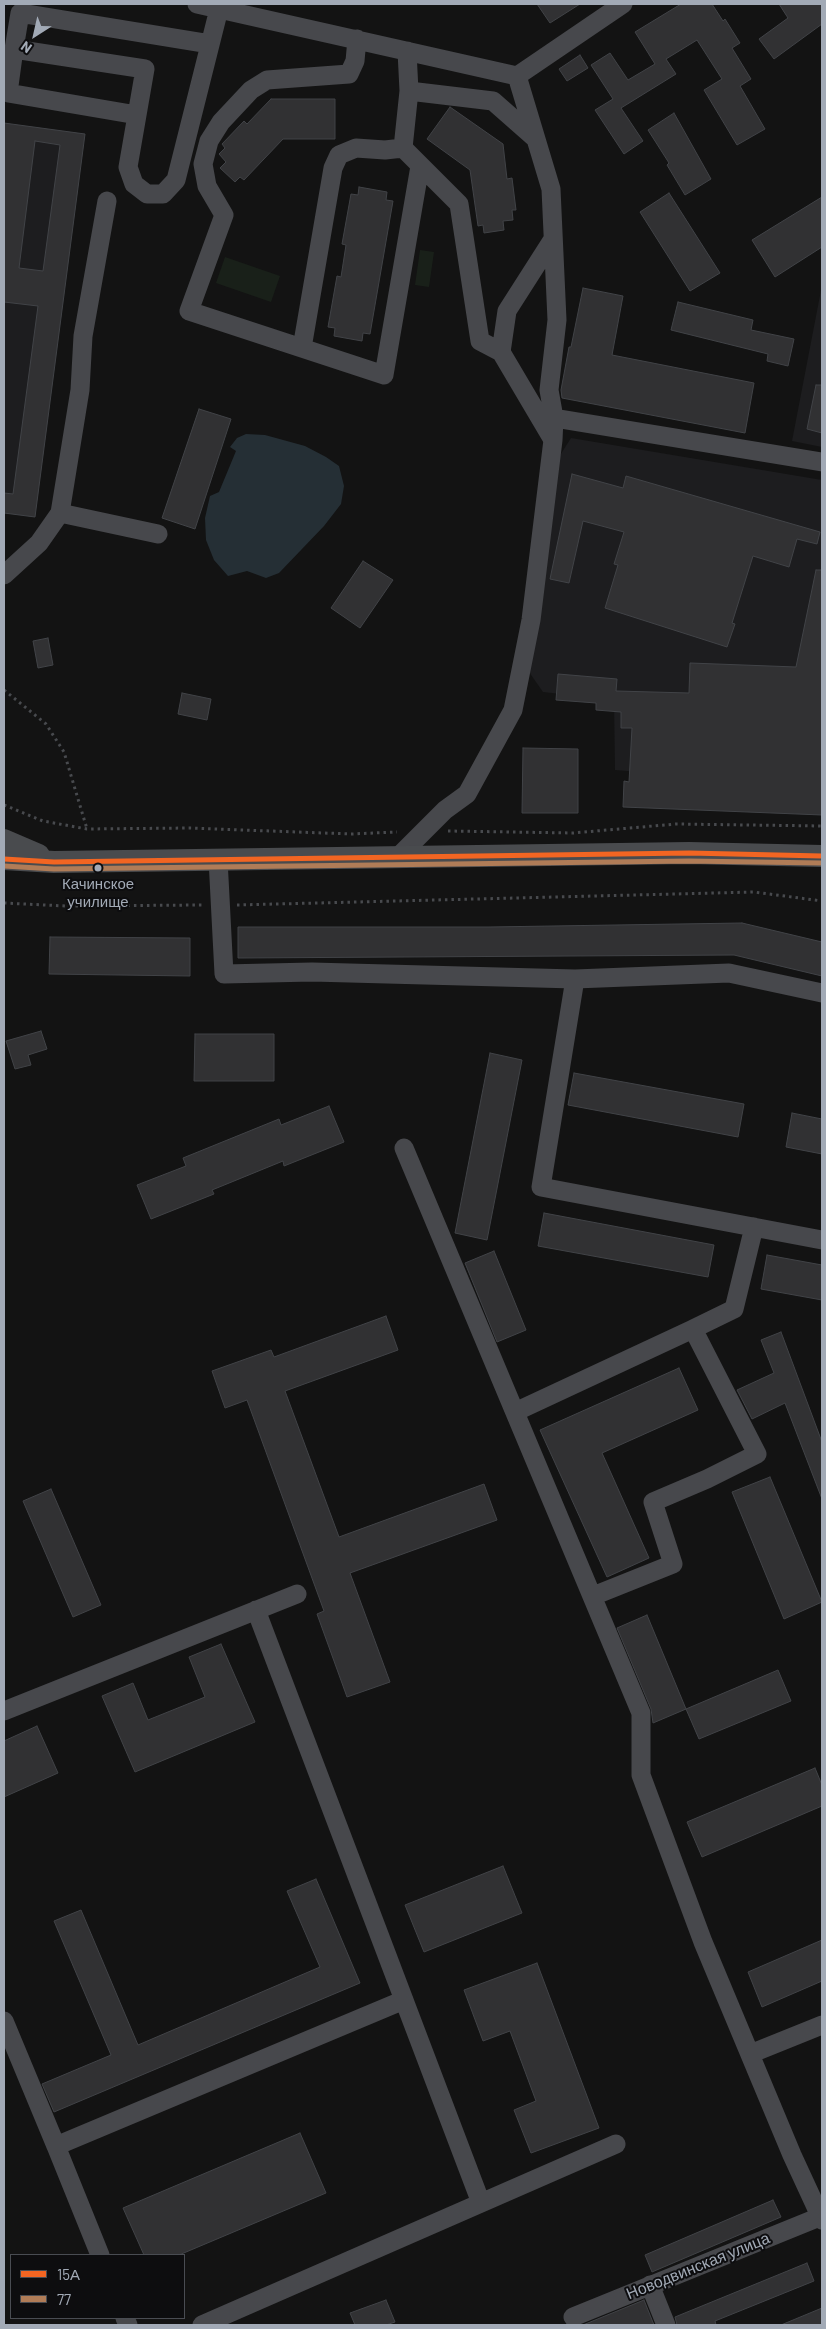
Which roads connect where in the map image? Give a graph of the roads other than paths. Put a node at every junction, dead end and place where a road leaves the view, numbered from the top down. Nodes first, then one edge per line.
1 (197, 4) edge
2 (623, 4) edge
3 (228, 8) edge
4 (357, 39) junction
5 (210, 44) junction
6 (14, 49) junction
7 (407, 51) junction
8 (517, 76) junction
9 (410, 91) junction
10 (137, 115) junction
11 (536, 138) junction
12 (402, 148) junction
13 (420, 166) junction
14 (107, 201) dead end
15 (553, 238) junction
16 (302, 348) junction
17 (501, 352) junction
18 (554, 418) junction
19 (553, 440) junction
20 (822, 462) edge
21 (60, 513) junction
22 (158, 534) dead end
23 (4, 575) edge
24 (4, 840) edge
25 (399, 856) junction
26 (822, 856) edge
27 (4, 859) edge
28 (218, 859) junction
29 (54, 862) junction
30 (575, 979) junction
31 (822, 993) edge
32 (404, 1148) dead end
33 (754, 1227) junction
34 (822, 1240) edge
35 (693, 1329) junction
36 (515, 1412) junction
37 (297, 1594) dead end
38 (593, 1596) junction
39 (256, 1610) junction
40 (4, 1711) edge
41 (404, 2000) junction
42 (4, 2021) edge
43 (822, 2025) edge
44 (750, 2054) junction
45 (616, 2144) dead end
46 (56, 2146) junction
47 (815, 2184) edge
48 (481, 2203) junction
49 (822, 2217) edge
50 (100, 2254) edge
51 (650, 2285) junction
52 (574, 2317) dead end
53 (202, 2325) edge
54 (666, 2325) edge

1 - 3 street
2 - 8 street
3 - 4 street
3 - 5 street
4 - 7 street
4 - 16 street
5 - 6 street
5 - 10 street
6 - 10 street
6 - 10 street
7 - 8 street
7 - 9 street
8 - 11 street
9 - 11 street
9 - 12 street
11 - 15 street
12 - 13 street
12 - 16 street
13 - 16 street
13 - 17 street
14 - 21 street
15 - 17 street
15 - 18 street
17 - 19 street
18 - 19 street
18 - 20 street
19 - 25 street
21 - 22 street
21 - 23 street
24 - 29 main road
25 - 26 main road
25 - 28 main road
27 - 29 main road
28 - 29 main road
28 - 30 street
30 - 31 street
30 - 33 street
32 - 36 street
33 - 34 street
33 - 35 street
35 - 36 street
35 - 38 street
36 - 38 street
37 - 39 street
38 - 44 street
39 - 40 street
39 - 41 street
41 - 46 street
41 - 48 street
42 - 46 street
43 - 44 street
44 - 47 street
45 - 48 street
46 - 50 street
47 - 49 street
48 - 53 street
49 - 51 street, Новодвинская улица
51 - 52 street, Новодвинская улица
51 - 54 street

